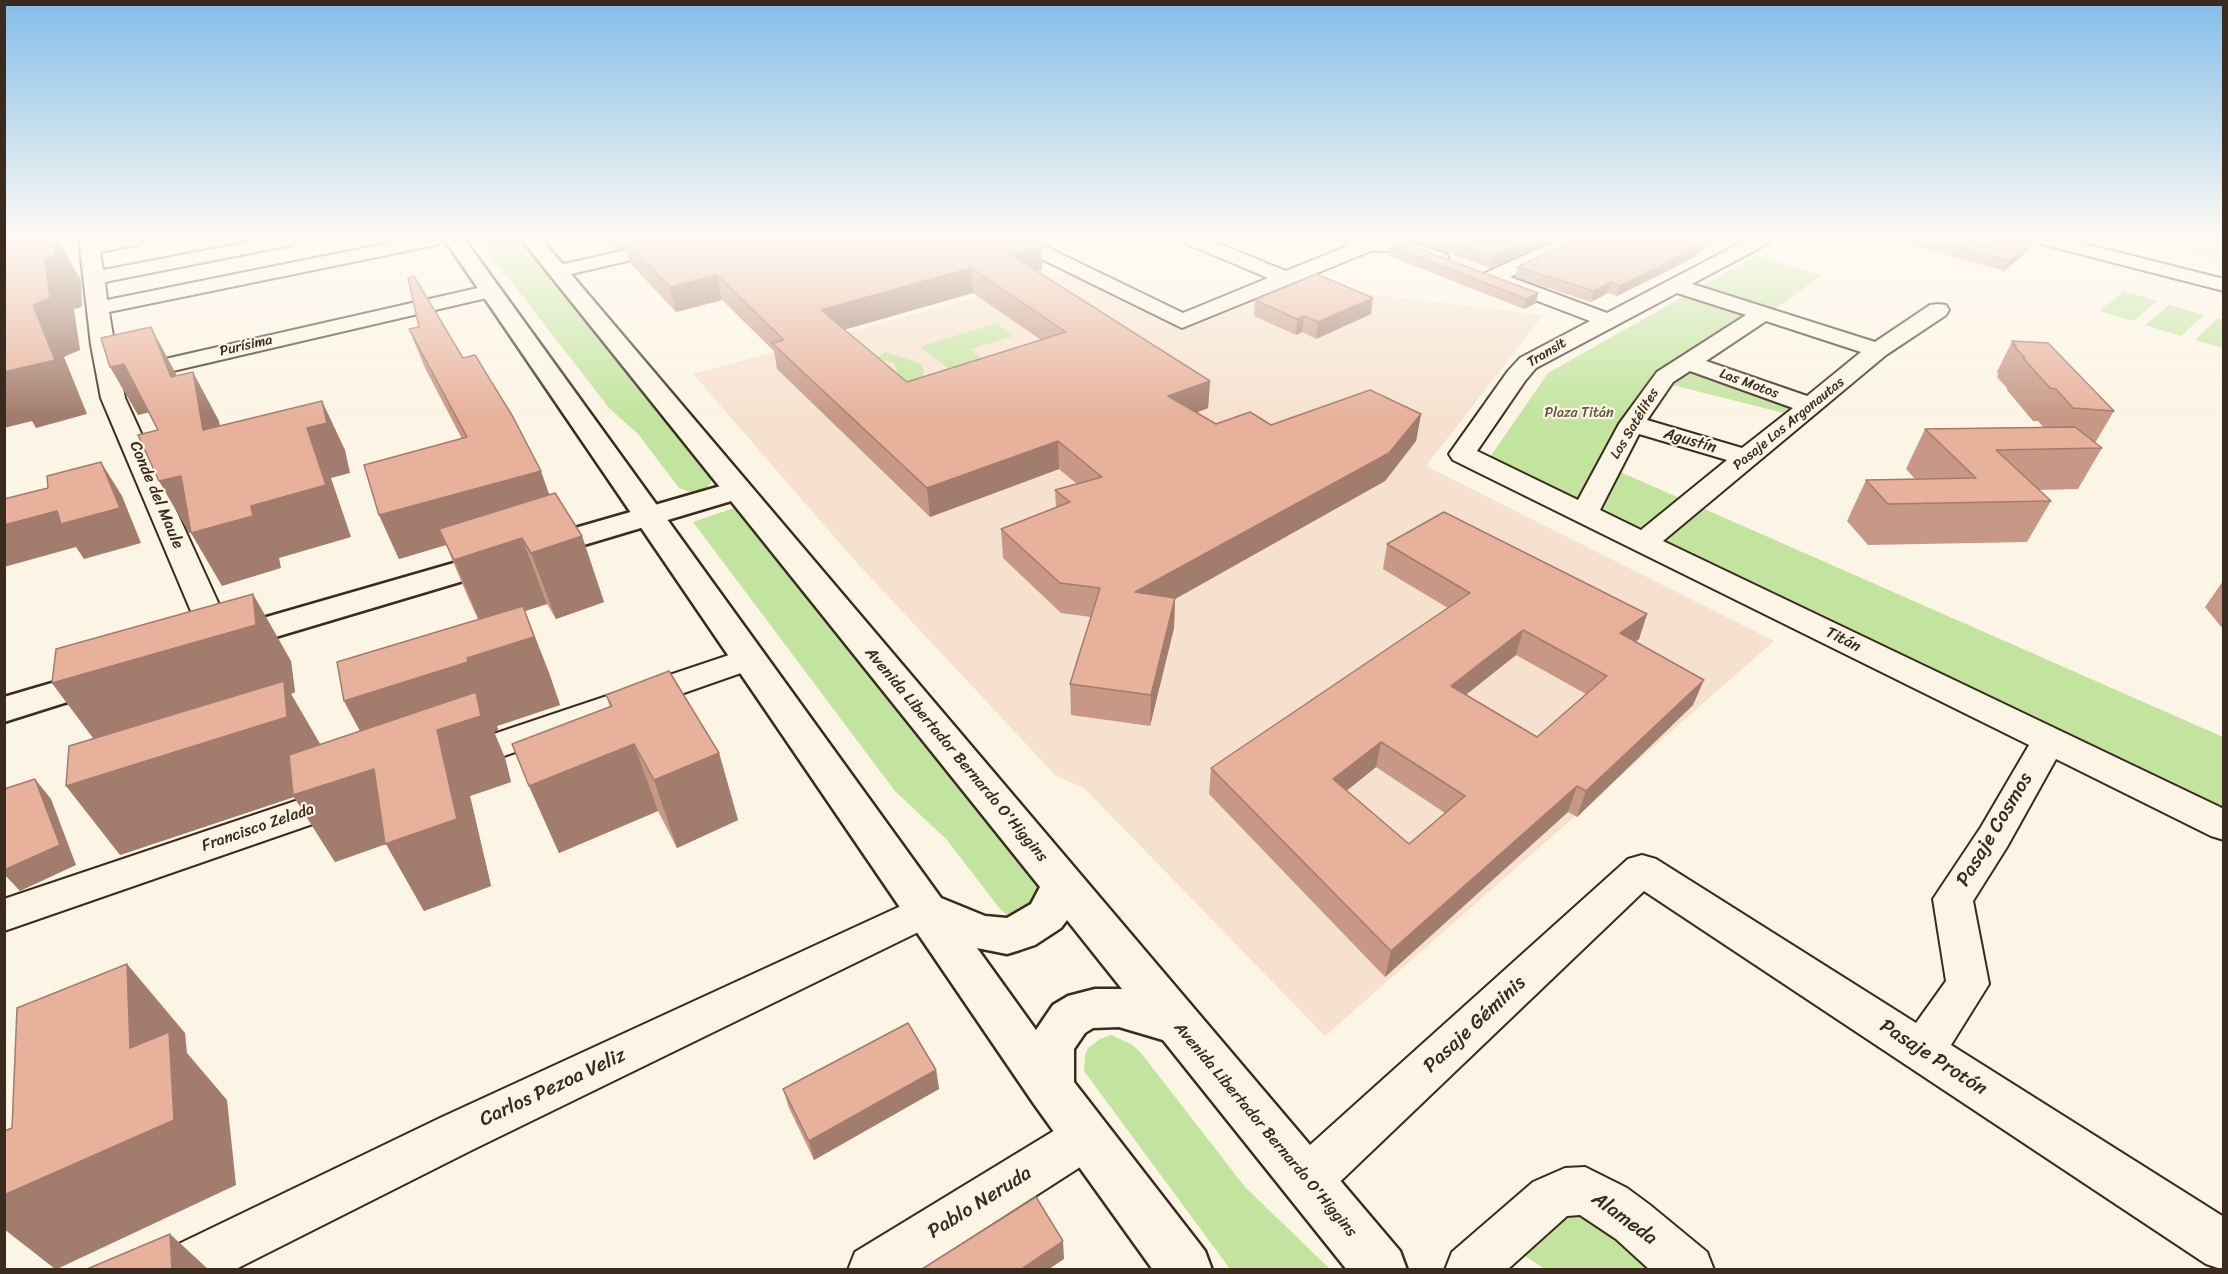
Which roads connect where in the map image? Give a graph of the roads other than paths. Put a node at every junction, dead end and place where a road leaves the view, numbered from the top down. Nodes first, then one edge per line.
1 (96, 299) edge
2 (139, 299) edge
3 (454, 299) edge
4 (497, 299) edge
5 (581, 299) edge
6 (1139, 299) edge
7 (1236, 299) edge
8 (1552, 299) edge
9 (1646, 299) edge
10 (1720, 299) edge
11 (97, 308) junction
12 (1938, 310) dead end
13 (1764, 313) junction
14 (1606, 320) junction
15 (167, 344) dead end
16 (1878, 350) junction
17 (196, 358) junction
18 (1687, 362) junction
19 (107, 380) junction
20 (1811, 406) junction
21 (1632, 424) junction
22 (1462, 454) joint
23 (1747, 458) junction
24 (738, 490) junction
25 (1584, 514) junction
26 (650, 516) junction
27 (1643, 543) junction
28 (220, 642) junction
29 (186, 653) edge
30 (750, 658) junction
31 (129, 670) edge
32 (4, 710) edge
33 (2049, 741) junction
34 (422, 771) edge
35 (377, 787) edge
36 (2223, 826) edge
37 (1642, 870) joint
38 (1062, 883) junction
39 (927, 910) junction
40 (4, 915) edge
41 (1177, 1024) junction
42 (1922, 1051) junction
43 (1051, 1089) junction
44 (1086, 1137) junction
45 (1307, 1180) junction
46 (2223, 1246) edge
47 (180, 1269) edge
48 (873, 1269) edge
49 (1186, 1269) edge
50 (1381, 1269) edge
51 (1470, 1269) edge
52 (1689, 1269) edge

1 - 11 street, Conde del Maule
2 - 11 street
3 - 17 street, Purísima
4 - 26 main road
5 - 24 main road, Avenida Libertador Bernardo O'Higgins
6 - 7 street
8 - 14 street
9 - 14 street, Transit
10 - 13 street
11 - 19 street, Conde del Maule
12 - 16 street, Pasaje Los Argonautas
13 - 16 street
13 - 18 street, Los Satélites
14 - 22 street, Transit
15 - 17 street
16 - 20 street, Pasaje Los Argonautas
17 - 19 street, Purísima
18 - 20 street, Las Motos
18 - 21 street, Los Satélites
19 - 28 street, Conde del Maule
20 - 23 street, Pasaje Los Argonautas
21 - 23 street, Agustín
21 - 25 street, Los Satélites
22 - 25 street, Titán
23 - 27 street, Pasaje Los Argonautas
24 - 26 main road
24 - 38 main road, Avenida Libertador Bernardo O'Higgins
25 - 27 street, Titán
26 - 28 main road
26 - 30 main road
27 - 33 street, Titán
28 - 29 main road
30 - 34 street
30 - 39 main road
31 - 32 main road
33 - 36 street, Titán
33 - 42 street, Pasaje Cosmos
35 - 40 street, Francisco Zelada
37 - 42 street, Pasaje Protón
37 - 45 street, Pasaje Géminis
38 - 39 main road
38 - 41 main road, Avenida Libertador Bernardo O'Higgins
39 - 43 main road
39 - 47 street, Carlos Pezoa Veliz
41 - 43 main road
41 - 45 main road, Avenida Libertador Bernardo O'Higgins
42 - 46 street, Pasaje Protón
43 - 44 main road
44 - 48 street, Pablo Neruda
44 - 49 main road
45 - 50 main road, Avenida Libertador Bernardo O'Higgins
51 - 52 street, Alameda

